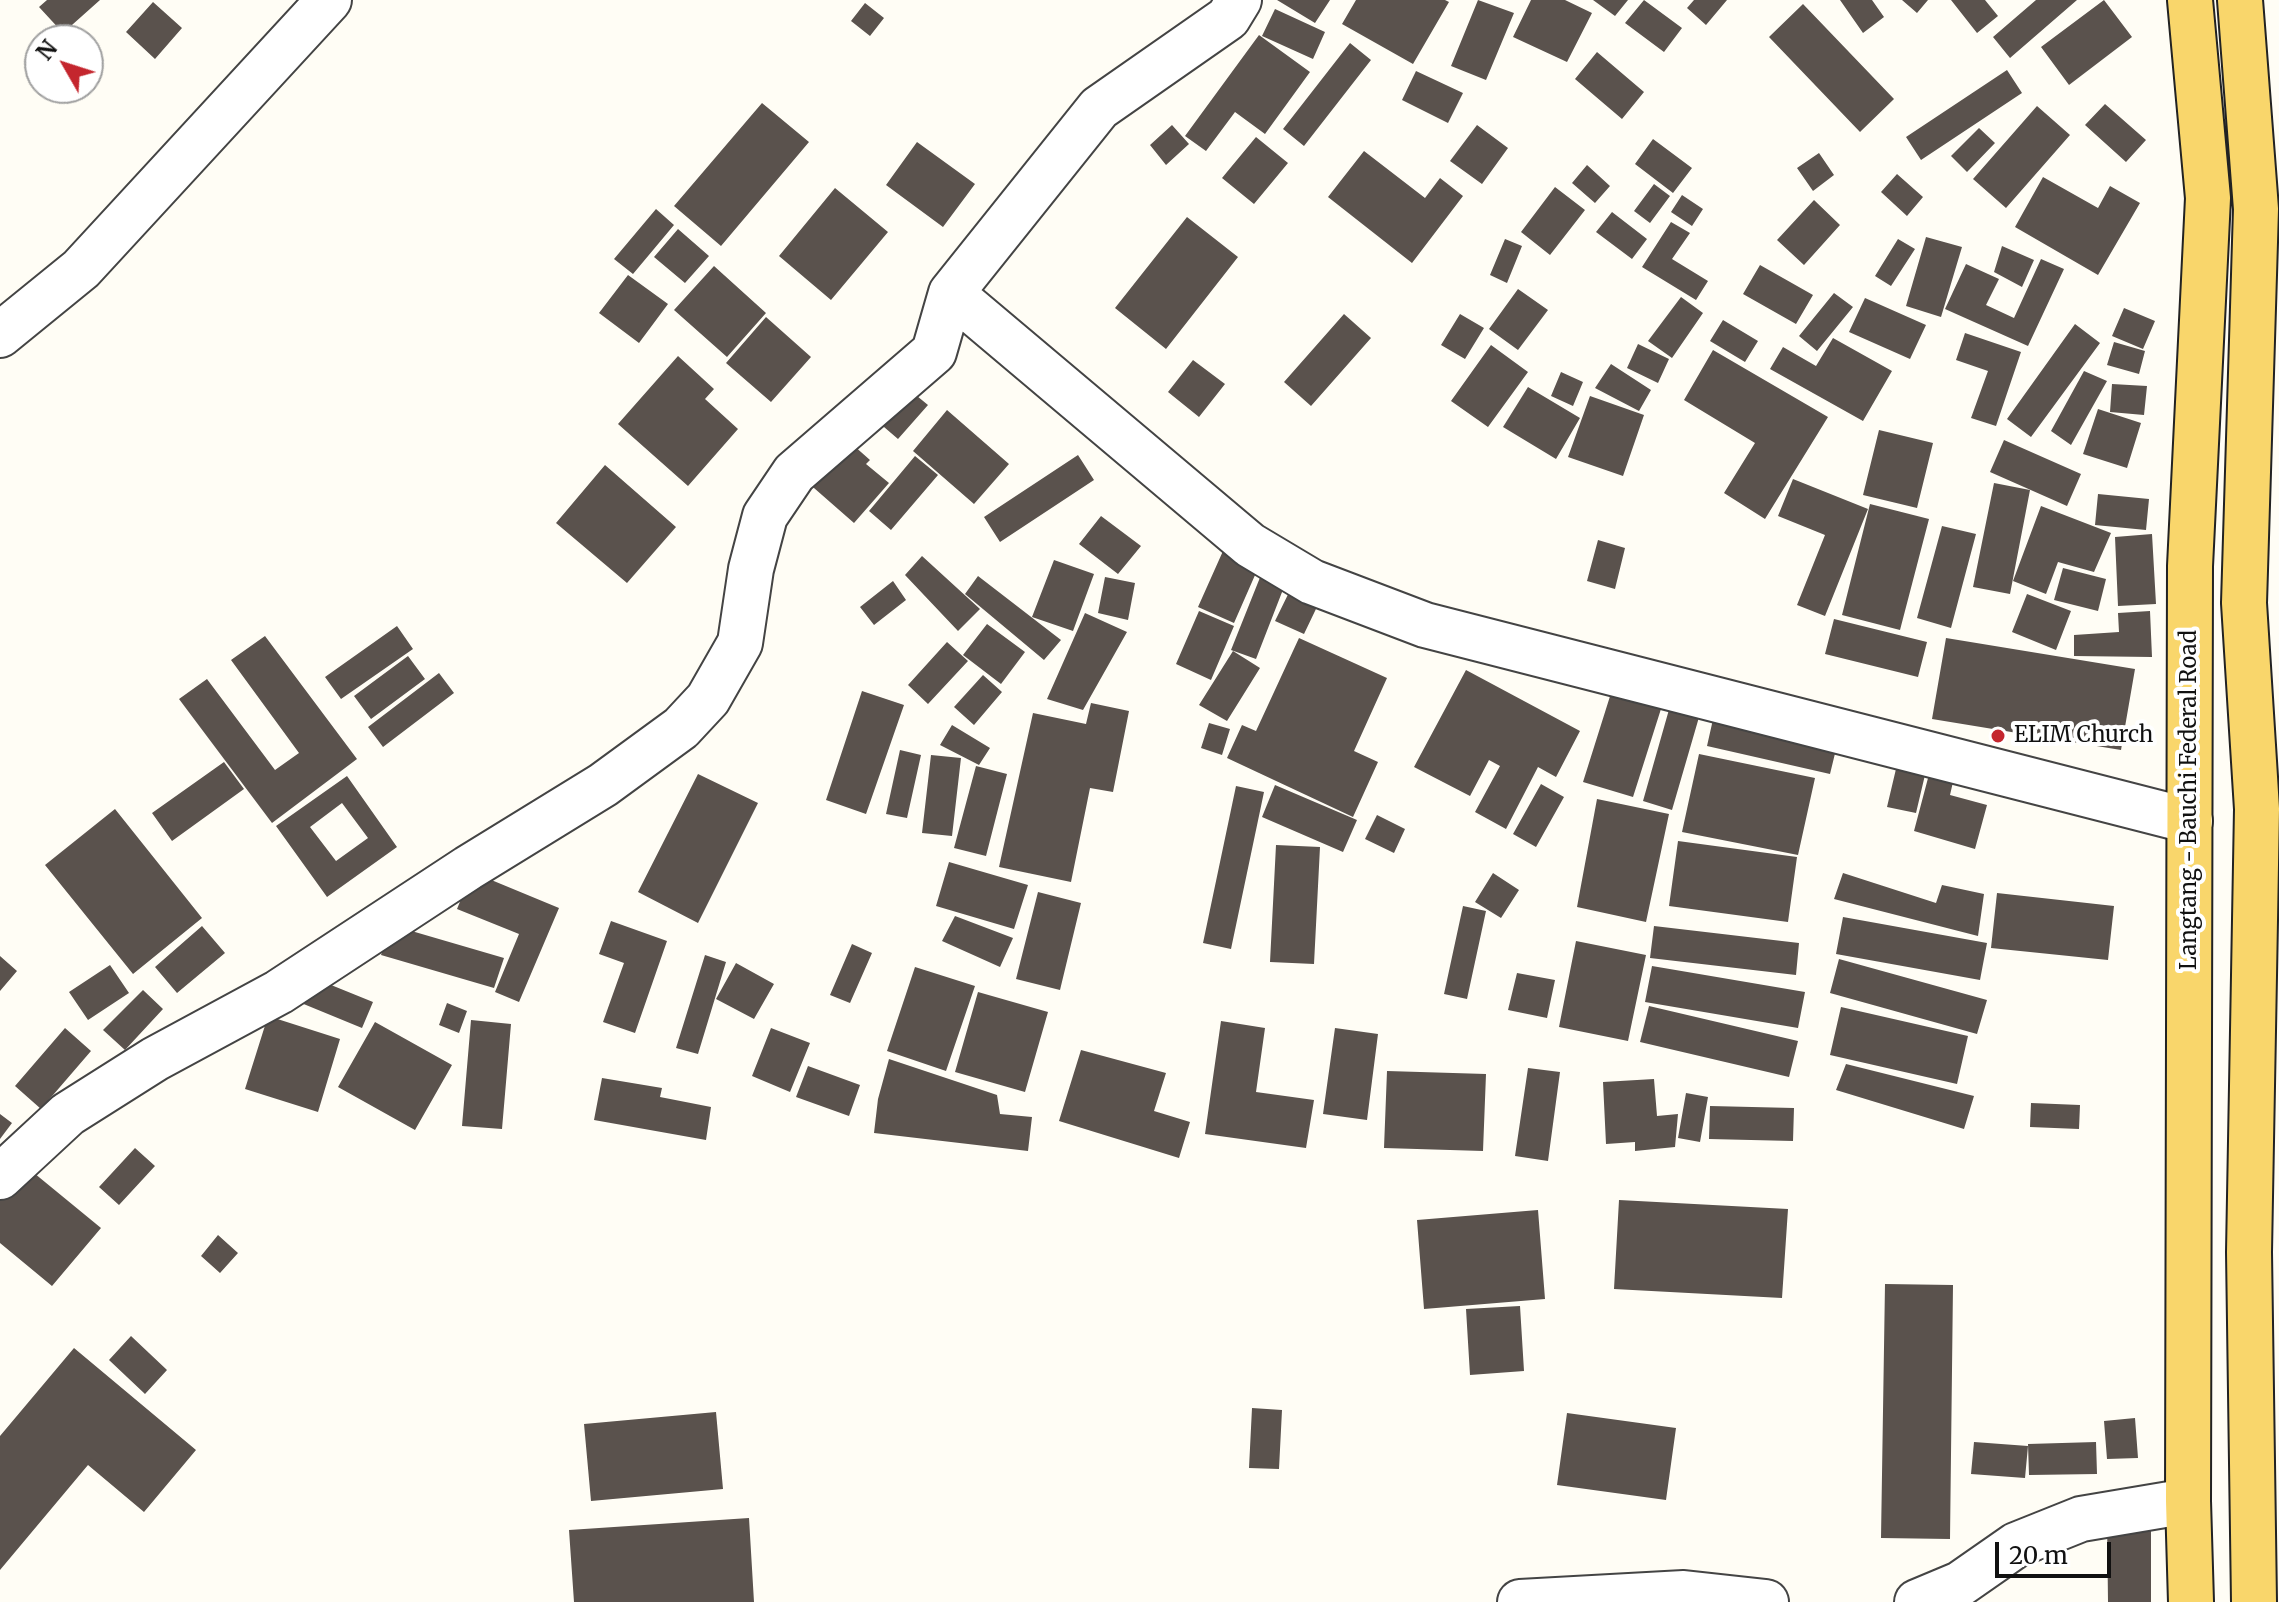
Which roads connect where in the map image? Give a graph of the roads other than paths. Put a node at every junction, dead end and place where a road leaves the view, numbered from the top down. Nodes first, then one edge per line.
1 (329, 0) edge
2 (1239, 0) edge
3 (2190, 0) edge
4 (2240, 0) edge
5 (2208, 198) junction
6 (2267, 213) edge
7 (951, 293) junction
8 (0, 335) edge
9 (2268, 816) edge
10 (2190, 821) junction
11 (0, 1177) edge
12 (2188, 1501) junction
13 (1520, 1602) edge
14 (1766, 1602) edge
15 (1917, 1602) edge
16 (2191, 1602) edge
17 (2254, 1602) edge

1 - 8 street
2 - 7 street
3 - 5 main road, Langtang - Bauchi Federal Road
4 - 6 main road
5 - 6 street
5 - 10 main road, Langtang - Bauchi Federal Road
6 - 9 main road
7 - 10 street
7 - 11 street
9 - 17 main road
10 - 12 main road, Langtang - Bauchi Federal Road
12 - 15 street
12 - 16 main road, Langtang - Bauchi Federal Road
13 - 14 street

